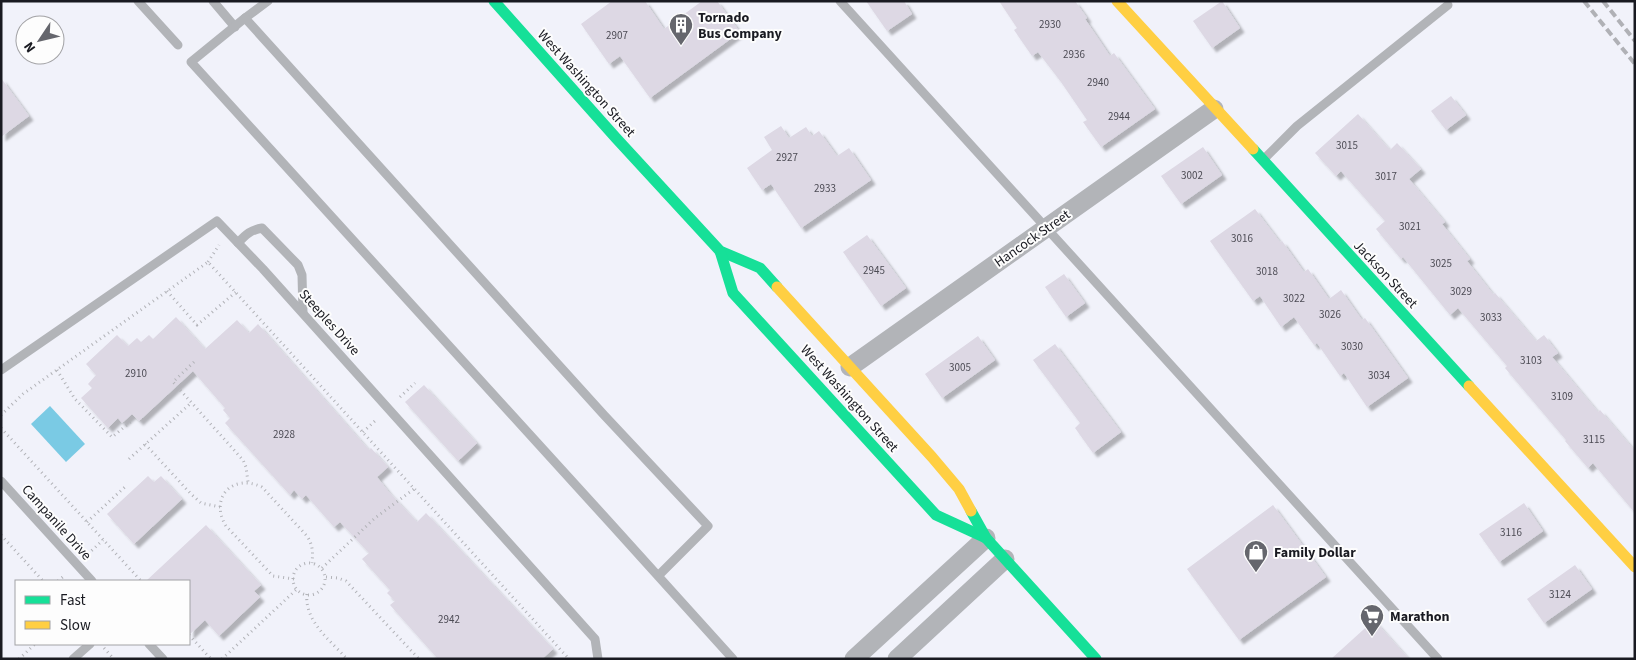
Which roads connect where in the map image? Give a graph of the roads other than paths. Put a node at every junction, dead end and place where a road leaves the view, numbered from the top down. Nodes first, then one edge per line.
1 (138, 1) edge
2 (268, 1) edge
3 (840, 1) edge
4 (216, 2) edge
5 (496, 2) edge
6 (1127, 5) edge
7 (1448, 5) dead end
8 (245, 18) junction
9 (234, 27) junction
10 (178, 45) dead end
11 (1214, 109) junction
12 (1262, 161) junction
13 (1047, 228) junction
14 (238, 243) junction
15 (720, 251) junction
16 (303, 313) junction
17 (850, 367) junction
18 (1, 370) edge
19 (1, 481) edge
20 (986, 538) junction
21 (1005, 559) junction
22 (1635, 567) edge
23 (658, 576) junction
24 (91, 580) edge
25 (89, 645) edge
26 (150, 645) edge
27 (73, 659) edge
28 (163, 659) edge
29 (598, 659) edge
30 (734, 659) edge
31 (854, 659) edge
32 (897, 659) edge
33 (1096, 659) edge
34 (1438, 659) edge

1 - 10 lane
2 - 8 lane
3 - 13 lane
4 - 9 lane
5 - 15 main road, West Washington Street
6 - 11 main road, Jackson Street
7 - 12 lane
8 - 9 lane
8 - 23 lane
9 - 23 lane
11 - 12 main road, Jackson Street
11 - 13 street, Hancock Street
12 - 22 main road, Jackson Street
13 - 17 street, Hancock Street
13 - 34 lane
14 - 16 lane, Steeples Drive
14 - 16 lane
14 - 18 lane, Steeples Drive
15 - 17 main road, West Washington Street
15 - 20 main road, West Washington Street
16 - 29 lane, Steeples Drive
17 - 20 main road, West Washington Street
19 - 24 lane, Campanile Drive
20 - 21 main road, West Washington Street
20 - 31 street
21 - 32 street
21 - 33 main road, West Washington Street
23 - 30 lane
25 - 27 lane
26 - 28 lane

